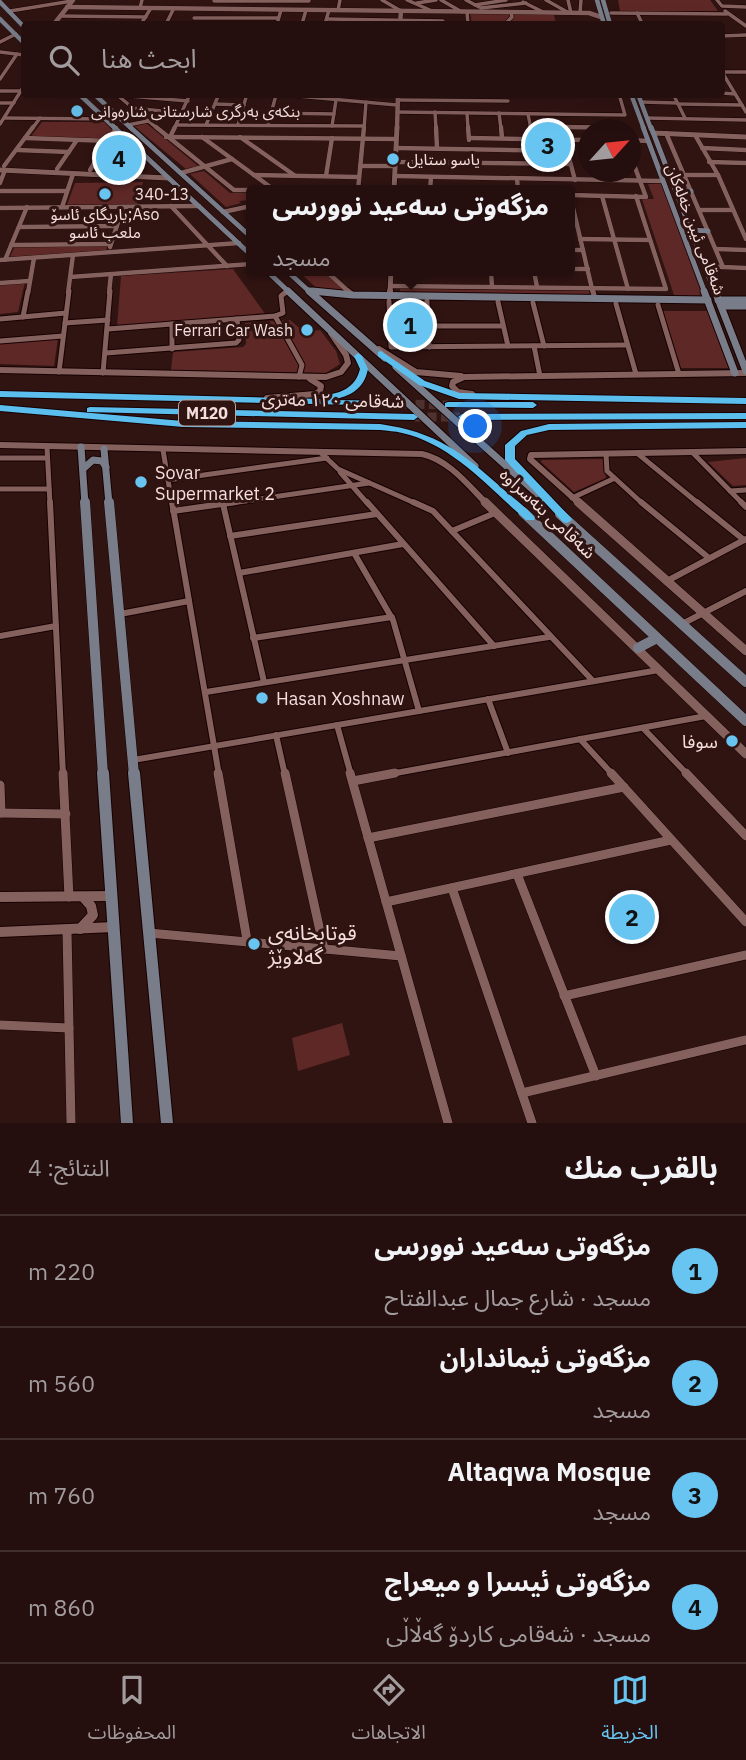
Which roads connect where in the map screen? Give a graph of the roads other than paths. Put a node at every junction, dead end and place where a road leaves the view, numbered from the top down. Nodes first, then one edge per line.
1 (55, 0) edge
2 (72, 0) edge
3 (142, 0) edge
4 (168, 0) edge
5 (191, 0) edge
6 (214, 0) edge
7 (237, 0) edge
8 (340, 0) edge
9 (382, 0) edge
10 (407, 0) edge
11 (436, 0) edge
12 (442, 0) edge
13 (466, 0) edge
14 (506, 0) edge
15 (520, 0) edge
16 (546, 0) edge
17 (568, 0) edge
18 (581, 0) edge
19 (717, 0) edge
20 (259, 1) edge
21 (282, 1) edge
22 (310, 1) edge
23 (604, 1) edge
24 (0, 2) edge
25 (59, 3) junction
26 (526, 3) junction
27 (597, 3) edge
28 (415, 4) junction
29 (475, 5) junction
30 (722, 6) junction
31 (67, 7) junction
32 (746, 7) edge
33 (139, 8) junction
34 (151, 8) junction
35 (163, 8) junction
36 (174, 8) junction
37 (481, 8) junction
38 (187, 9) junction
39 (198, 9) junction
40 (210, 9) junction
41 (281, 10) junction
42 (307, 10) junction
43 (329, 10) junction
44 (338, 10) junction
45 (401, 11) junction
46 (432, 11) junction
47 (441, 11) junction
48 (465, 12) junction
49 (490, 12) junction
50 (511, 12) junction
51 (543, 12) junction
52 (12, 13) junction
53 (570, 13) junction
54 (580, 13) junction
55 (589, 13) junction
56 (611, 13) dead end
57 (637, 13) junction
58 (727, 14) junction
59 (60, 16) junction
60 (146, 17) junction
61 (0, 18) edge
62 (194, 18) junction
63 (278, 18) junction
64 (327, 19) joint
65 (56, 21) edge
66 (143, 21) edge
67 (168, 21) edge
68 (192, 21) edge
69 (277, 21) edge
70 (303, 21) edge
71 (376, 21) edge
72 (400, 21) edge
73 (443, 21) edge
74 (467, 21) edge
75 (508, 21) edge
76 (603, 21) edge
77 (605, 21) edge
78 (605, 21) edge
79 (641, 21) edge
80 (6, 24) junction
81 (21, 24) edge
82 (0, 27) edge
83 (746, 27) edge
84 (16, 34) junction
85 (746, 35) edge
86 (725, 36) edge
87 (21, 40) edge
88 (0, 42) edge
89 (0, 52) edge
90 (17, 54) junction
91 (21, 55) edge
92 (725, 72) edge
93 (746, 72) edge
94 (725, 77) edge
95 (0, 79) edge
96 (728, 82) joint
97 (21, 91) joint
98 (0, 92) edge
99 (725, 93) edge
100 (735, 94) junction
101 (83, 98) edge
102 (98, 98) edge
103 (120, 98) edge
104 (152, 98) edge
105 (189, 98) edge
106 (217, 98) edge
107 (246, 98) edge
108 (275, 98) edge
109 (316, 98) edge
110 (508, 98) edge
111 (620, 98) edge
112 (634, 98) edge
113 (639, 98) edge
114 (675, 98) edge
115 (336, 100) junction
116 (739, 100) junction
117 (746, 100) edge
118 (188, 101) junction
119 (508, 101) junction
120 (366, 102) junction
121 (0, 103) edge
122 (14, 103) junction
123 (397, 103) edge
124 (215, 104) junction
125 (677, 104) junction
126 (244, 105) junction
127 (742, 105) junction
128 (640, 107) junction
129 (132, 108) junction
130 (435, 112) junction
131 (746, 112) edge
132 (182, 113) junction
133 (271, 113) junction
134 (467, 113) junction
135 (499, 113) junction
136 (510, 113) junction
137 (334, 114) junction
138 (528, 114) junction
139 (616, 115) junction
140 (5, 118) junction
141 (40, 118) junction
142 (647, 118) junction
143 (685, 118) junction
144 (107, 119) junction
145 (617, 119) edge
146 (710, 119) junction
147 (746, 120) edge
148 (148, 121) junction
149 (0, 124) edge
150 (128, 125) junction
151 (177, 125) junction
152 (206, 125) junction
153 (238, 125) junction
154 (268, 125) junction
155 (284, 125) junction
156 (332, 126) junction
157 (363, 126) junction
158 (530, 126) junction
159 (116, 128) junction
160 (578, 128) edge
161 (136, 133) junction
162 (653, 133) junction
163 (666, 134) junction
164 (697, 135) junction
165 (124, 136) junction
166 (169, 136) junction
167 (201, 136) junction
168 (240, 137) junction
169 (282, 137) junction
170 (746, 137) edge
171 (25, 138) junction
172 (332, 138) junction
173 (469, 138) junction
174 (502, 138) junction
175 (362, 139) junction
176 (396, 139) junction
177 (533, 139) junction
178 (564, 139) junction
179 (78, 140) junction
180 (578, 140) edge
181 (109, 141) junction
182 (641, 141) edge
183 (648, 141) junction
184 (396, 148) junction
185 (437, 148) junction
186 (702, 148) junction
187 (470, 149) junction
188 (492, 149) junction
189 (17, 150) junction
190 (567, 150) junction
191 (746, 150) edge
192 (69, 152) junction
193 (232, 159) junction
194 (664, 161) junction
195 (678, 161) junction
196 (709, 162) junction
197 (463, 163) junction
198 (494, 163) junction
199 (395, 164) junction
200 (570, 164) junction
201 (746, 164) edge
202 (360, 166) junction
203 (204, 167) junction
204 (2, 168) edge
205 (158, 168) junction
206 (14, 169) junction
207 (57, 169) junction
208 (90, 170) junction
209 (181, 173) junction
210 (73, 174) junction
211 (254, 175) junction
212 (684, 175) junction
213 (718, 175) junction
214 (296, 176) junction
215 (326, 176) junction
216 (395, 176) junction
217 (359, 177) junction
218 (430, 177) junction
219 (465, 177) junction
220 (168, 178) junction
221 (516, 178) junction
222 (575, 180) joint
223 (641, 181) edge
224 (663, 181) junction
225 (640, 182) edge
226 (0, 183) edge
227 (267, 185) edge
228 (358, 185) edge
229 (394, 185) edge
230 (430, 185) edge
231 (517, 185) edge
232 (246, 190) edge
233 (0, 191) edge
234 (66, 191) junction
235 (676, 191) junction
236 (691, 191) junction
237 (575, 195) edge
238 (602, 196) junction
239 (636, 197) junction
240 (171, 206) junction
241 (199, 206) junction
242 (673, 206) junction
243 (682, 206) junction
244 (27, 207) junction
245 (62, 207) junction
246 (122, 207) junction
247 (246, 207) edge
248 (0, 208) edge
249 (699, 210) junction
250 (732, 210) junction
251 (223, 212) junction
252 (575, 223) edge
253 (117, 226) junction
254 (19, 227) junction
255 (691, 230) junction
256 (708, 231) junction
257 (246, 233) edge
258 (745, 234) edge
259 (580, 239) junction
260 (746, 239) edge
261 (614, 240) junction
262 (650, 240) junction
263 (239, 243) junction
264 (111, 244) junction
265 (11, 245) junction
266 (209, 246) junction
267 (716, 248) junction
268 (246, 250) edge
269 (575, 250) edge
270 (583, 250) junction
271 (746, 250) edge
272 (108, 253) junction
273 (73, 255) junction
274 (34, 258) junction
275 (2, 260) edge
276 (246, 264) edge
277 (228, 265) junction
278 (705, 266) junction
279 (723, 267) junction
280 (746, 268) edge
281 (575, 269) edge
282 (587, 269) junction
283 (111, 274) junction
284 (273, 276) edge
285 (289, 276) edge
286 (292, 276) edge
287 (333, 276) edge
288 (391, 276) edge
289 (491, 276) edge
290 (535, 276) edge
291 (71, 277) junction
292 (275, 278) junction
293 (29, 281) junction
294 (0, 284) edge
295 (391, 286) junction
296 (492, 287) junction
297 (537, 287) junction
298 (592, 288) junction
299 (307, 289) junction
300 (628, 289) junction
301 (288, 290) junction
302 (353, 295) junction
303 (328, 297) junction
304 (390, 298) junction
305 (595, 299) junction
306 (513, 300) junction
307 (746, 300) edge
308 (428, 301) junction
309 (498, 302) junction
310 (533, 303) junction
311 (709, 303) junction
312 (720, 303) junction
313 (616, 304) junction
314 (658, 305) junction
315 (746, 306) edge
316 (331, 311) junction
317 (66, 313) junction
318 (275, 316) junction
319 (23, 317) junction
320 (0, 319) edge
321 (237, 319) junction
322 (108, 320) junction
323 (65, 323) junction
324 (172, 324) junction
325 (428, 326) junction
326 (503, 326) junction
327 (328, 328) junction
328 (108, 329) junction
329 (63, 336) junction
330 (0, 341) edge
331 (366, 341) junction
332 (627, 345) junction
333 (508, 346) junction
334 (534, 346) junction
335 (544, 346) junction
336 (429, 347) junction
337 (172, 349) junction
338 (106, 354) junction
339 (381, 354) junction
340 (358, 356) junction
341 (0, 370) edge
342 (59, 372) junction
343 (746, 372) edge
344 (103, 373) junction
345 (736, 373) junction
346 (635, 374) junction
347 (679, 374) junction
348 (495, 376) junction
349 (540, 376) junction
350 (279, 377) junction
351 (299, 377) junction
352 (0, 394) edge
353 (526, 397) junction
354 (267, 398) junction
355 (746, 402) edge
356 (401, 404) tunnel mouth
357 (448, 405) tunnel mouth
358 (0, 408) edge
359 (414, 416) tunnel mouth
360 (746, 416) edge
361 (462, 417) tunnel mouth
362 (746, 425) edge
363 (0, 445) edge
364 (47, 447) junction
365 (81, 447) junction
366 (104, 449) junction
367 (163, 450) junction
368 (746, 451) edge
369 (692, 452) junction
370 (637, 453) junction
371 (607, 454) junction
372 (324, 455) junction
373 (0, 458) edge
374 (47, 458) junction
375 (106, 467) junction
376 (338, 469) junction
377 (83, 470) junction
378 (613, 479) junction
379 (168, 480) junction
380 (369, 483) junction
381 (352, 485) junction
382 (0, 489) edge
383 (49, 489) junction
384 (746, 490) edge
385 (730, 491) junction
386 (572, 498) junction
387 (223, 504) junction
388 (746, 507) edge
389 (173, 511) junction
390 (495, 513) junction
391 (377, 514) junction
392 (530, 518) junction
393 (566, 520) junction
394 (452, 531) junction
395 (230, 536) junction
396 (745, 540) edge
397 (403, 544) junction
398 (354, 553) junction
399 (709, 558) junction
400 (239, 573) junction
401 (667, 581) junction
402 (746, 591) edge
403 (189, 601) junction
404 (703, 613) junction
405 (120, 614) junction
406 (392, 617) junction
407 (682, 624) junction
408 (56, 626) junction
409 (0, 636) edge
410 (549, 637) junction
411 (254, 638) junction
412 (657, 638) junction
413 (494, 646) junction
414 (638, 648) junction
415 (746, 651) edge
416 (406, 660) junction
417 (659, 670) junction
418 (593, 681) junction
419 (264, 682) junction
420 (746, 682) edge
421 (206, 692) junction
422 (488, 699) junction
423 (419, 711) junction
424 (706, 716) junction
425 (746, 721) edge
426 (337, 725) junction
427 (643, 728) junction
428 (276, 735) junction
429 (580, 739) junction
430 (215, 746) junction
431 (508, 753) junction
432 (746, 754) edge
433 (133, 760) junction
434 (353, 781) junction
435 (0, 785) edge
436 (624, 787) junction
437 (0, 813) edge
438 (66, 814) junction
439 (746, 836) edge
440 (368, 838) junction
441 (671, 840) junction
442 (517, 874) junction
443 (452, 888) junction
444 (112, 896) junction
445 (0, 897) edge
446 (69, 897) junction
447 (84, 898) junction
448 (386, 902) junction
449 (746, 922) edge
450 (114, 927) junction
451 (72, 931) junction
452 (0, 932) edge
453 (149, 933) junction
454 (247, 940) junction
455 (324, 949) junction
456 (746, 955) edge
457 (401, 956) junction
458 (564, 996) junction
459 (0, 1025) edge
460 (69, 1028) junction
461 (746, 1040) edge
462 (596, 1076) junction
463 (522, 1093) junction
464 (71, 1123) edge
465 (127, 1123) edge
466 (167, 1123) edge
467 (448, 1123) edge
468 (532, 1123) edge

1 - 25 street
2 - 25 street
2 - 31 street
3 - 33 street
4 - 35 street
5 - 38 street
6 - 7 street
6 - 40 street
7 - 20 street
8 - 44 street
9 - 45 street
10 - 28 street
11 - 28 street
12 - 48 street
13 - 29 street
14 - 29 street
15 - 26 street
16 - 53 street
17 - 53 street
18 - 54 street
19 - 30 street
20 - 21 street
21 - 22 street
22 - 42 street
23 - 27 main road
23 - 77 main road
24 - 52 main road
25 - 52 street
26 - 37 street
26 - 51 street
27 - 55 street
27 - 78 main road
28 - 46 street
29 - 37 street
30 - 32 street
30 - 58 street
31 - 33 street
31 - 59 street
33 - 34 street
34 - 35 street
34 - 60 street
35 - 36 street
36 - 38 street
36 - 67 street
37 - 49 street
38 - 39 street
39 - 40 street
39 - 62 street
40 - 41 street
41 - 42 street
41 - 63 street
42 - 43 street
42 - 70 street
43 - 44 street
43 - 64 street
44 - 45 street
45 - 46 street
45 - 72 street
46 - 47 street
47 - 48 street
47 - 73 street
48 - 49 street
48 - 74 street
49 - 50 street
50 - 51 street
50 - 75 street
51 - 53 street
52 - 61 main road
52 - 81 main road
53 - 54 street
54 - 55 street
55 - 76 street
56 - 57 street
57 - 58 street
57 - 79 street
58 - 83 street
59 - 60 street
59 - 65 street
60 - 66 street
61 - 80 main road
62 - 63 street
62 - 68 street
63 - 69 street
64 - 71 street
80 - 82 street
80 - 84 main road
84 - 87 main road
84 - 88 street
85 - 86 street
89 - 90 street
90 - 91 street
90 - 95 street
92 - 93 street
94 - 96 street
96 - 100 street
97 - 98 street
97 - 122 street
99 - 100 street
100 - 116 street
101 - 144 main road
102 - 150 main road
103 - 129 street
104 - 118 street
105 - 118 street
106 - 124 street
107 - 126 street
108 - 133 street
109 - 115 street
110 - 119 street
111 - 139 street
112 - 128 main road, شەقامی ئیبن خەلەکان
113 - 128 main road, شەقامی ئیبن خەلەکان
114 - 125 street
115 - 120 street
115 - 137 street
116 - 117 street
116 - 127 street
118 - 132 street
119 - 123 street
119 - 136 street
120 - 123 street
120 - 157 street
121 - 122 street
122 - 140 street
123 - 130 street
123 - 176 street
124 - 126 street
124 - 152 street
125 - 127 street
125 - 128 street
125 - 143 street
126 - 153 street
127 - 131 street
128 - 142 main road, شەقامی ئیبن خەلەکان
128 - 183 main road, شەقامی ئیبن خەلەکان
129 - 132 street
129 - 148 street
130 - 134 street
130 - 185 street
132 - 151 street
133 - 137 street
133 - 154 street
134 - 135 street
134 - 173 street
135 - 136 street
135 - 174 street
136 - 138 street
137 - 156 street
138 - 139 street
138 - 158 street
139 - 145 street
140 - 141 street
140 - 149 street
141 - 144 street
141 - 171 street
142 - 143 street
142 - 162 main road, شەقامی ئیبن خەلەکان
143 - 146 street
144 - 159 main road
146 - 147 street
146 - 164 street
148 - 150 street
148 - 166 street
150 - 161 main road
151 - 152 street
151 - 166 street
152 - 153 street
153 - 154 street
154 - 155 street
155 - 156 street
155 - 169 street
156 - 157 street
157 - 175 street
158 - 160 street
158 - 177 street
159 - 165 main road
159 - 181 street
161 - 165 main road
161 - 209 main road
162 - 163 street
162 - 194 main road, شەقامی ئیبن خەلەکان
163 - 164 street
163 - 195 street
164 - 170 street
164 - 186 street
165 - 205 main road
166 - 167 street
166 - 203 street
167 - 168 street
167 - 193 street
168 - 169 street
168 - 214 street
169 - 172 street
171 - 179 street
171 - 189 street
172 - 175 street
172 - 215 street
173 - 174 street
173 - 187 street
174 - 177 street
175 - 176 street
175 - 202 street
176 - 184 street
177 - 178 street
178 - 180 street
178 - 190 street
179 - 181 street
179 - 192 street
181 - 208 street
182 - 183 street
183 - 224 main road, شەقامی ئیبن خەلەکان
184 - 185 street
184 - 199 street
185 - 187 street
186 - 191 street
186 - 196 street
187 - 188 street
188 - 190 street
188 - 198 street
189 - 192 street
189 - 204 street
190 - 200 street
192 - 207 street
193 - 203 street
193 - 211 street
194 - 195 main road
194 - 235 main road, شەقامی ئیبن خەلەکان
195 - 212 street
196 - 201 street
196 - 213 street
197 - 198 street
197 - 199 street
197 - 219 street
198 - 200 street
199 - 202 street
199 - 216 street
200 - 222 street
202 - 217 street
203 - 209 street
203 - 232 street
204 - 206 street
204 - 226 street
205 - 208 street
205 - 220 main road
206 - 207 street
206 - 210 street
207 - 208 street
209 - 251 main road
210 - 220 street
210 - 234 street
211 - 214 street
211 - 227 street
212 - 213 street
212 - 236 street
213 - 250 street
214 - 215 street
215 - 217 street
216 - 218 street
216 - 229 street
217 - 228 street
218 - 219 street
218 - 230 street
219 - 221 street
220 - 241 main road
221 - 222 street
221 - 231 street
223 - 224 street
224 - 242 main road, شەقامی ئیبن خەلەکان
225 - 239 street
233 - 234 street
234 - 245 street
235 - 236 main road
235 - 243 main road, شەقامی ئیبن خەلەکان
236 - 249 street
237 - 238 street
238 - 239 street
238 - 261 street
239 - 262 street
240 - 241 street, 340-13
240 - 246 street, 340-13
240 - 266 street
241 - 263 main road
242 - 243 main road
242 - 311 main road, شەقامی ئیبن خەلەکان
243 - 255 main road, شەقامی ئیبن خەلەکان
244 - 245 street, 340-13
244 - 248 street, 340-13
244 - 254 street
245 - 246 street, 340-13
246 - 253 street
247 - 251 street
249 - 250 street
249 - 256 street
250 - 258 street
251 - 257 main road
252 - 259 street
253 - 254 street
253 - 264 street
254 - 265 street
255 - 256 main road
255 - 278 main road, شەقامی ئیبن خەلەکان
256 - 267 street
258 - 260 street
259 - 261 street
259 - 270 street
261 - 262 street
261 - 300 street
262 - 300 street
263 - 266 street
263 - 268 main road
264 - 265 street
264 - 272 street
265 - 275 street
266 - 272 street
266 - 277 street
267 - 271 street
267 - 279 street
269 - 270 street
270 - 282 street
272 - 273 street
273 - 274 street
273 - 291 street
274 - 275 street
274 - 293 street
276 - 277 street
277 - 283 street
278 - 279 street
278 - 312 main road, شەقامی ئیبن خەلەکان
279 - 280 street
281 - 282 street
282 - 298 street
283 - 291 street
283 - 322 street
284 - 292 main road, شەقامی بنەسراوە
285 - 292 main road
286 - 299 main road, شەقامی بنەسراوە
287 - 302 street
288 - 295 street
289 - 296 street
290 - 297 street
291 - 317 street
292 - 301 main road, شەقامی بنەسراوە
293 - 294 street
293 - 319 street
295 - 296 street
295 - 304 street
296 - 297 street
297 - 298 street
298 - 300 street
298 - 305 street
299 - 303 main road
299 - 316 main road, شەقامی بنەسراوە
301 - 318 street
301 - 327 main road, شەقامی بنەسراوە
302 - 303 main road
302 - 304 main road
303 - 304 main road
303 - 316 main road
304 - 306 main road
304 - 308 main road
304 - 336 street
305 - 306 main road
305 - 311 main road
306 - 309 main road
306 - 310 main road
307 - 312 main road
308 - 309 main road
308 - 325 street
309 - 326 street
310 - 313 main road
310 - 335 street
311 - 314 main road
311 - 345 main road, شەقامی ئیبن خەلەکان
312 - 315 main road
312 - 343 main road, شەقامی ئیبن خەلەکان
313 - 314 main road
313 - 332 street
314 - 347 street
316 - 331 main road, شەقامی بنەسراوە
317 - 319 street
317 - 323 street
318 - 321 street
318 - 351 street
319 - 320 street
321 - 324 street
321 - 337 street
322 - 323 street
322 - 328 street
323 - 329 street
324 - 328 street
324 - 337 street
325 - 326 street
325 - 336 street
326 - 333 street
327 - 340 main road, شەقامی بنەسراوە
327 - 351 street
328 - 338 street
329 - 330 street
329 - 342 street
331 - 339 main road, شەقامی بنەسراوە
331 - 348 street
332 - 335 street
332 - 346 street
333 - 334 street
333 - 336 street
334 - 335 street
334 - 349 street
337 - 338 street
338 - 344 street
339 - 353 highway
339 - 393 main road, شەقامی بنەسراوە
340 - 354 highway
340 - 392 main road, شەقامی بنەسراوە
341 - 342 street
342 - 344 street
343 - 345 street
344 - 350 street
345 - 347 street
346 - 347 street
346 - 349 street
348 - 349 street
348 - 353 street
350 - 351 street
350 - 354 street
352 - 354 highway
352 - 356 highway, شەقامی ١٢٠ مەتری / M120
353 - 355 highway
355 - 357 highway
358 - 359 highway, شەقامی ١٢٠ مەتری / M120
358 - 392 highway
360 - 361 highway
362 - 393 highway
363 - 364 street
364 - 365 street
364 - 374 street
365 - 366 street
365 - 377 main road
366 - 367 street
366 - 375 main road
367 - 372 street
367 - 379 street
368 - 369 street
369 - 370 street
369 - 385 street
370 - 371 street
370 - 396 street
371 - 378 street
371 - 386 street
372 - 376 street
372 - 379 street
372 - 390 street
373 - 374 street
374 - 383 street
375 - 377 main road
375 - 405 main road
376 - 380 street
376 - 381 street
377 - 444 main road
378 - 386 street
378 - 399 street
379 - 389 street
380 - 381 street
380 - 394 street
381 - 387 street
381 - 391 street
382 - 383 street
383 - 408 street
384 - 385 street
385 - 388 street
386 - 401 street
387 - 389 street
387 - 395 street
389 - 403 street
390 - 394 street
390 - 414 street
391 - 395 street
391 - 397 street
392 - 412 main road, شەقامی بنەسراوە
393 - 407 main road, شەقامی بنەسراوە
394 - 410 street
395 - 400 street
396 - 399 street
397 - 398 street
397 - 413 street
398 - 400 street
398 - 406 street
399 - 401 street
400 - 411 street
401 - 404 street
402 - 404 street
403 - 405 street
403 - 421 street
404 - 407 street
404 - 415 street
405 - 433 main road
406 - 411 street
406 - 416 street
407 - 420 main road, شەقامی بنەسراوە
408 - 409 street
408 - 438 street
410 - 413 street
410 - 418 street
411 - 419 street
412 - 414 main road
412 - 425 main road, شەقامی بنەسراوە
413 - 416 street
414 - 417 street
416 - 419 street
416 - 423 street
417 - 418 street
417 - 424 street
418 - 422 street
419 - 421 street
421 - 430 street
422 - 423 street
422 - 431 street
423 - 426 street
424 - 427 street
424 - 432 street
426 - 428 street
426 - 434 street
427 - 429 street
427 - 439 street
428 - 430 street
428 - 455 street
429 - 431 street
429 - 436 street
430 - 433 street
430 - 454 street
431 - 434 street
433 - 453 main road
434 - 440 street
435 - 437 street
436 - 440 street
436 - 441 street
437 - 438 street
438 - 446 street
440 - 448 street
441 - 442 street
441 - 449 street
442 - 443 street
442 - 458 street
443 - 448 street
443 - 463 street
444 - 447 street
444 - 450 main road
445 - 446 street
446 - 447 street
447 - 451 street
448 - 457 street
450 - 451 street
450 - 465 main road
451 - 452 street
451 - 460 street
453 - 454 street
453 - 466 main road
454 - 455 street
455 - 457 street
456 - 458 street
457 - 467 street
458 - 462 street
459 - 460 street
460 - 464 street
461 - 462 street
462 - 463 street
463 - 468 street

